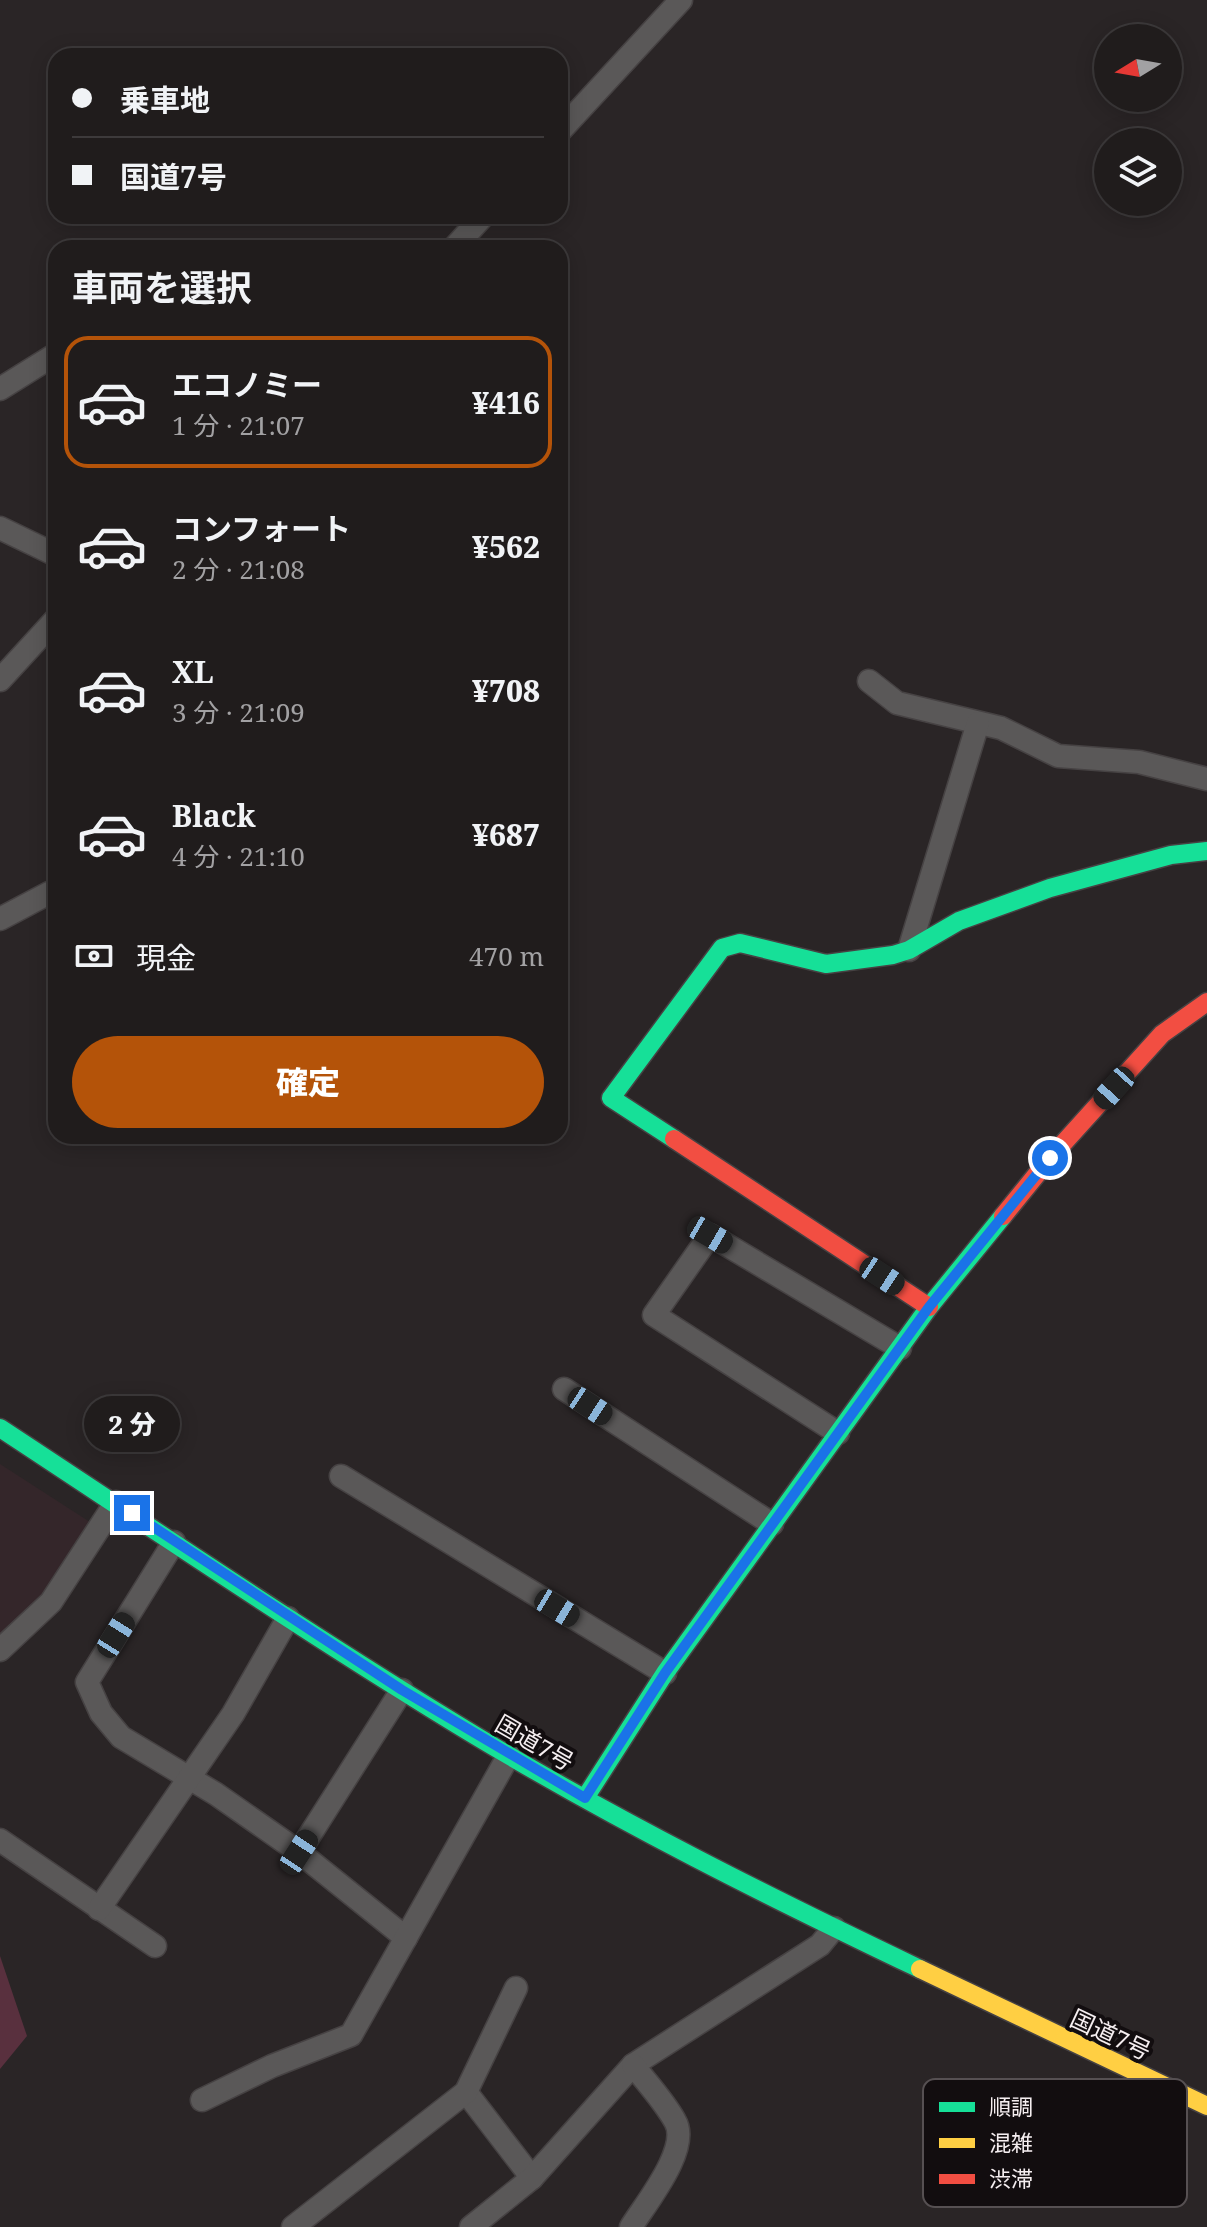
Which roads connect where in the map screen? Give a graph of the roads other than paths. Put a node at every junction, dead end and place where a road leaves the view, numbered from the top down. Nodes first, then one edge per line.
1 (681, 0) edge
2 (568, 122) edge
3 (476, 224) edge
4 (461, 240) edge
5 (48, 359) edge
6 (0, 389) edge
7 (0, 528) edge
8 (48, 551) edge
9 (48, 628) edge
10 (0, 680) edge
11 (869, 681) dead end
12 (978, 723) junction
13 (1207, 779) edge
14 (1207, 851) edge
15 (48, 894) edge
16 (0, 919) edge
17 (909, 950) junction
18 (1207, 1002) edge
19 (929, 1307) junction
20 (900, 1348) junction
21 (564, 1389) dead end
22 (0, 1428) edge
23 (838, 1433) junction
24 (341, 1476) dead end
25 (116, 1502) junction
26 (772, 1524) junction
27 (174, 1542) junction
28 (288, 1618) junction
29 (0, 1650) edge
30 (665, 1673) junction
31 (402, 1690) junction
32 (509, 1755) junction
33 (188, 1778) junction
34 (585, 1798) junction
35 (0, 1840) edge
36 (299, 1852) junction
37 (99, 1909) junction
38 (834, 1928) junction
39 (406, 1938) junction
40 (155, 1946) dead end
41 (516, 1988) dead end
42 (633, 2065) junction
43 (1150, 2079) edge
44 (466, 2092) junction
45 (1187, 2096) edge
46 (202, 2100) dead end
47 (1207, 2106) edge
48 (532, 2178) junction
49 (293, 2227) edge
50 (471, 2227) edge
51 (631, 2227) edge

1 - 2 street
3 - 4 street
5 - 6 street
7 - 8 street
9 - 10 street
11 - 12 street
12 - 13 street
12 - 17 street
14 - 17 main road
15 - 16 street
17 - 19 main road
18 - 19 main road
19 - 20 main road
20 - 23 main road
20 - 23 street
21 - 26 street
22 - 25 main road, 国道7号
23 - 26 main road
24 - 30 street
25 - 27 main road, 国道7号
25 - 29 street
26 - 30 main road
27 - 28 main road, 国道7号
27 - 33 street
28 - 31 main road, 国道7号
28 - 33 street
30 - 34 main road
31 - 32 main road, 国道7号
31 - 36 street
32 - 34 main road, 国道7号
32 - 39 street
33 - 36 street
33 - 37 street
34 - 38 main road, 国道7号
35 - 37 street
36 - 39 street
37 - 40 street
38 - 42 street
38 - 43 main road, 国道7号
39 - 46 street
41 - 44 street
42 - 48 street
42 - 51 street
44 - 48 street
44 - 49 street
45 - 47 main road, 国道7号
48 - 50 street

